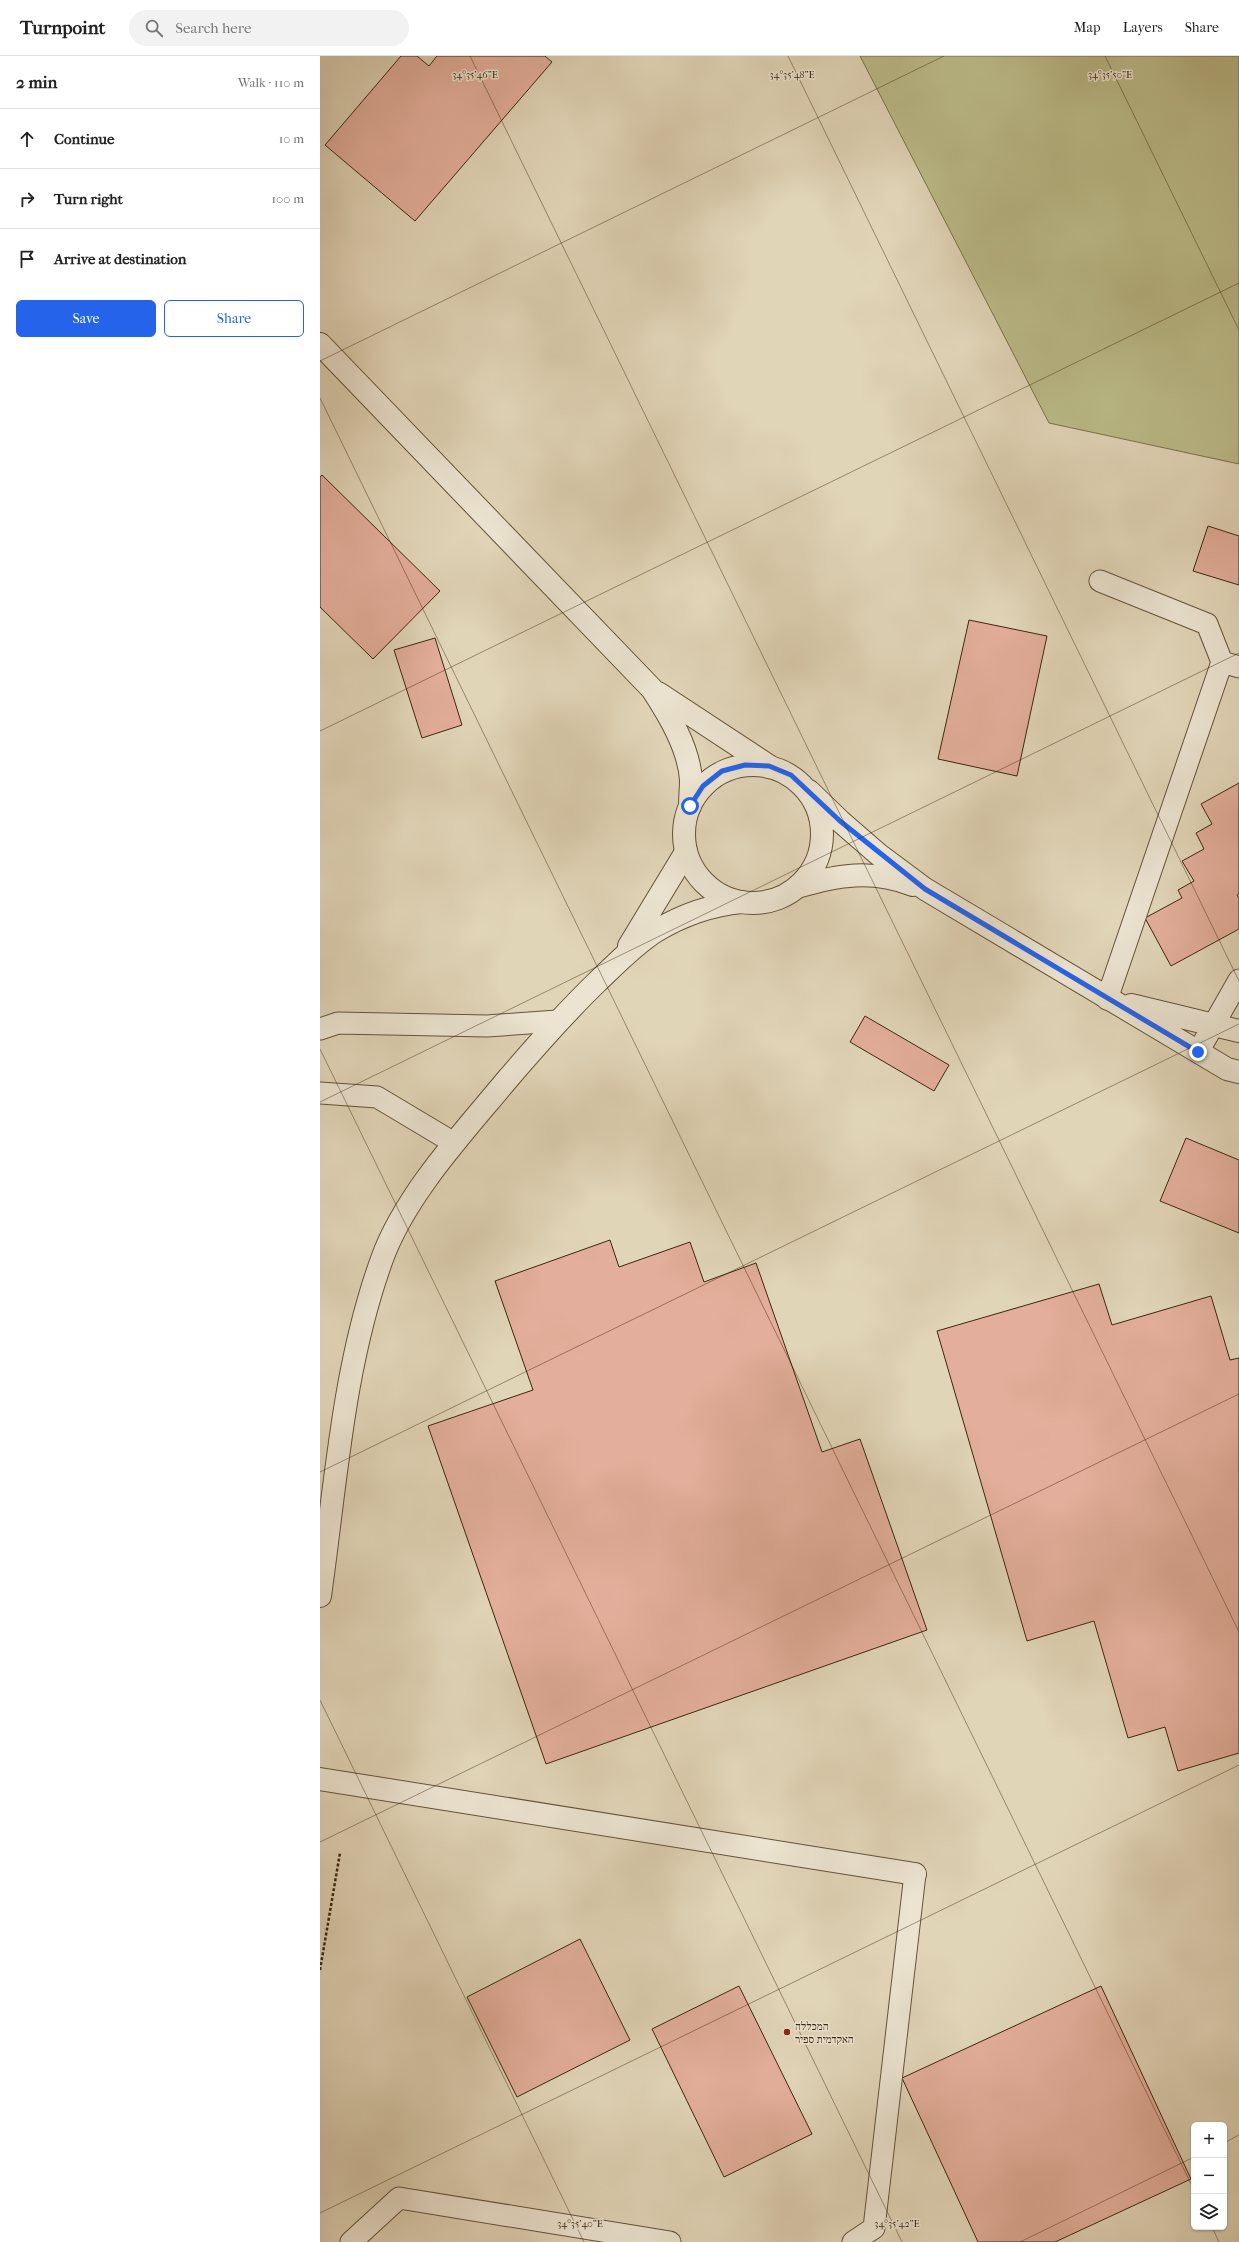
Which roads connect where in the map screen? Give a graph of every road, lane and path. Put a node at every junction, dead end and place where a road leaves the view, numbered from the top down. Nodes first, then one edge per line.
1 (320, 344) edge
2 (1100, 581) dead end
3 (1231, 664) edge
4 (652, 689) junction
5 (769, 766) junction
6 (809, 791) junction
7 (690, 806) junction
8 (686, 852) junction
9 (797, 887) junction
10 (925, 889) junction
11 (742, 902) junction
12 (623, 956) junction
13 (1239, 980) edge
14 (1107, 1000) junction
15 (557, 1021) junction
16 (1212, 1025) junction
17 (320, 1029) edge
18 (1239, 1031) edge
19 (1198, 1052) junction
20 (1239, 1072) edge
21 (320, 1093) edge
22 (454, 1143) junction
23 (320, 1596) edge
24 (320, 1779) edge
25 (340, 1853) dead end
26 (915, 1874) joint
27 (320, 1970) edge
28 (351, 2242) edge
29 (670, 2242) edge
30 (852, 2242) edge

1 - 4 street
2 - 3 lane
3 - 14 lane
4 - 5 street
4 - 7 street
5 - 6 street
5 - 7 street
6 - 9 street
6 - 10 street
7 - 8 street
8 - 11 street
8 - 12 street
9 - 10 street
9 - 11 street
10 - 14 street
11 - 12 street
12 - 15 street
13 - 16 lane
14 - 16 street
14 - 19 street
15 - 17 lane
15 - 22 street
16 - 18 street
16 - 19 lane
19 - 20 street
21 - 22 lane
22 - 23 street
24 - 26 street
25 - 27 path
26 - 30 lane
28 - 29 lane

